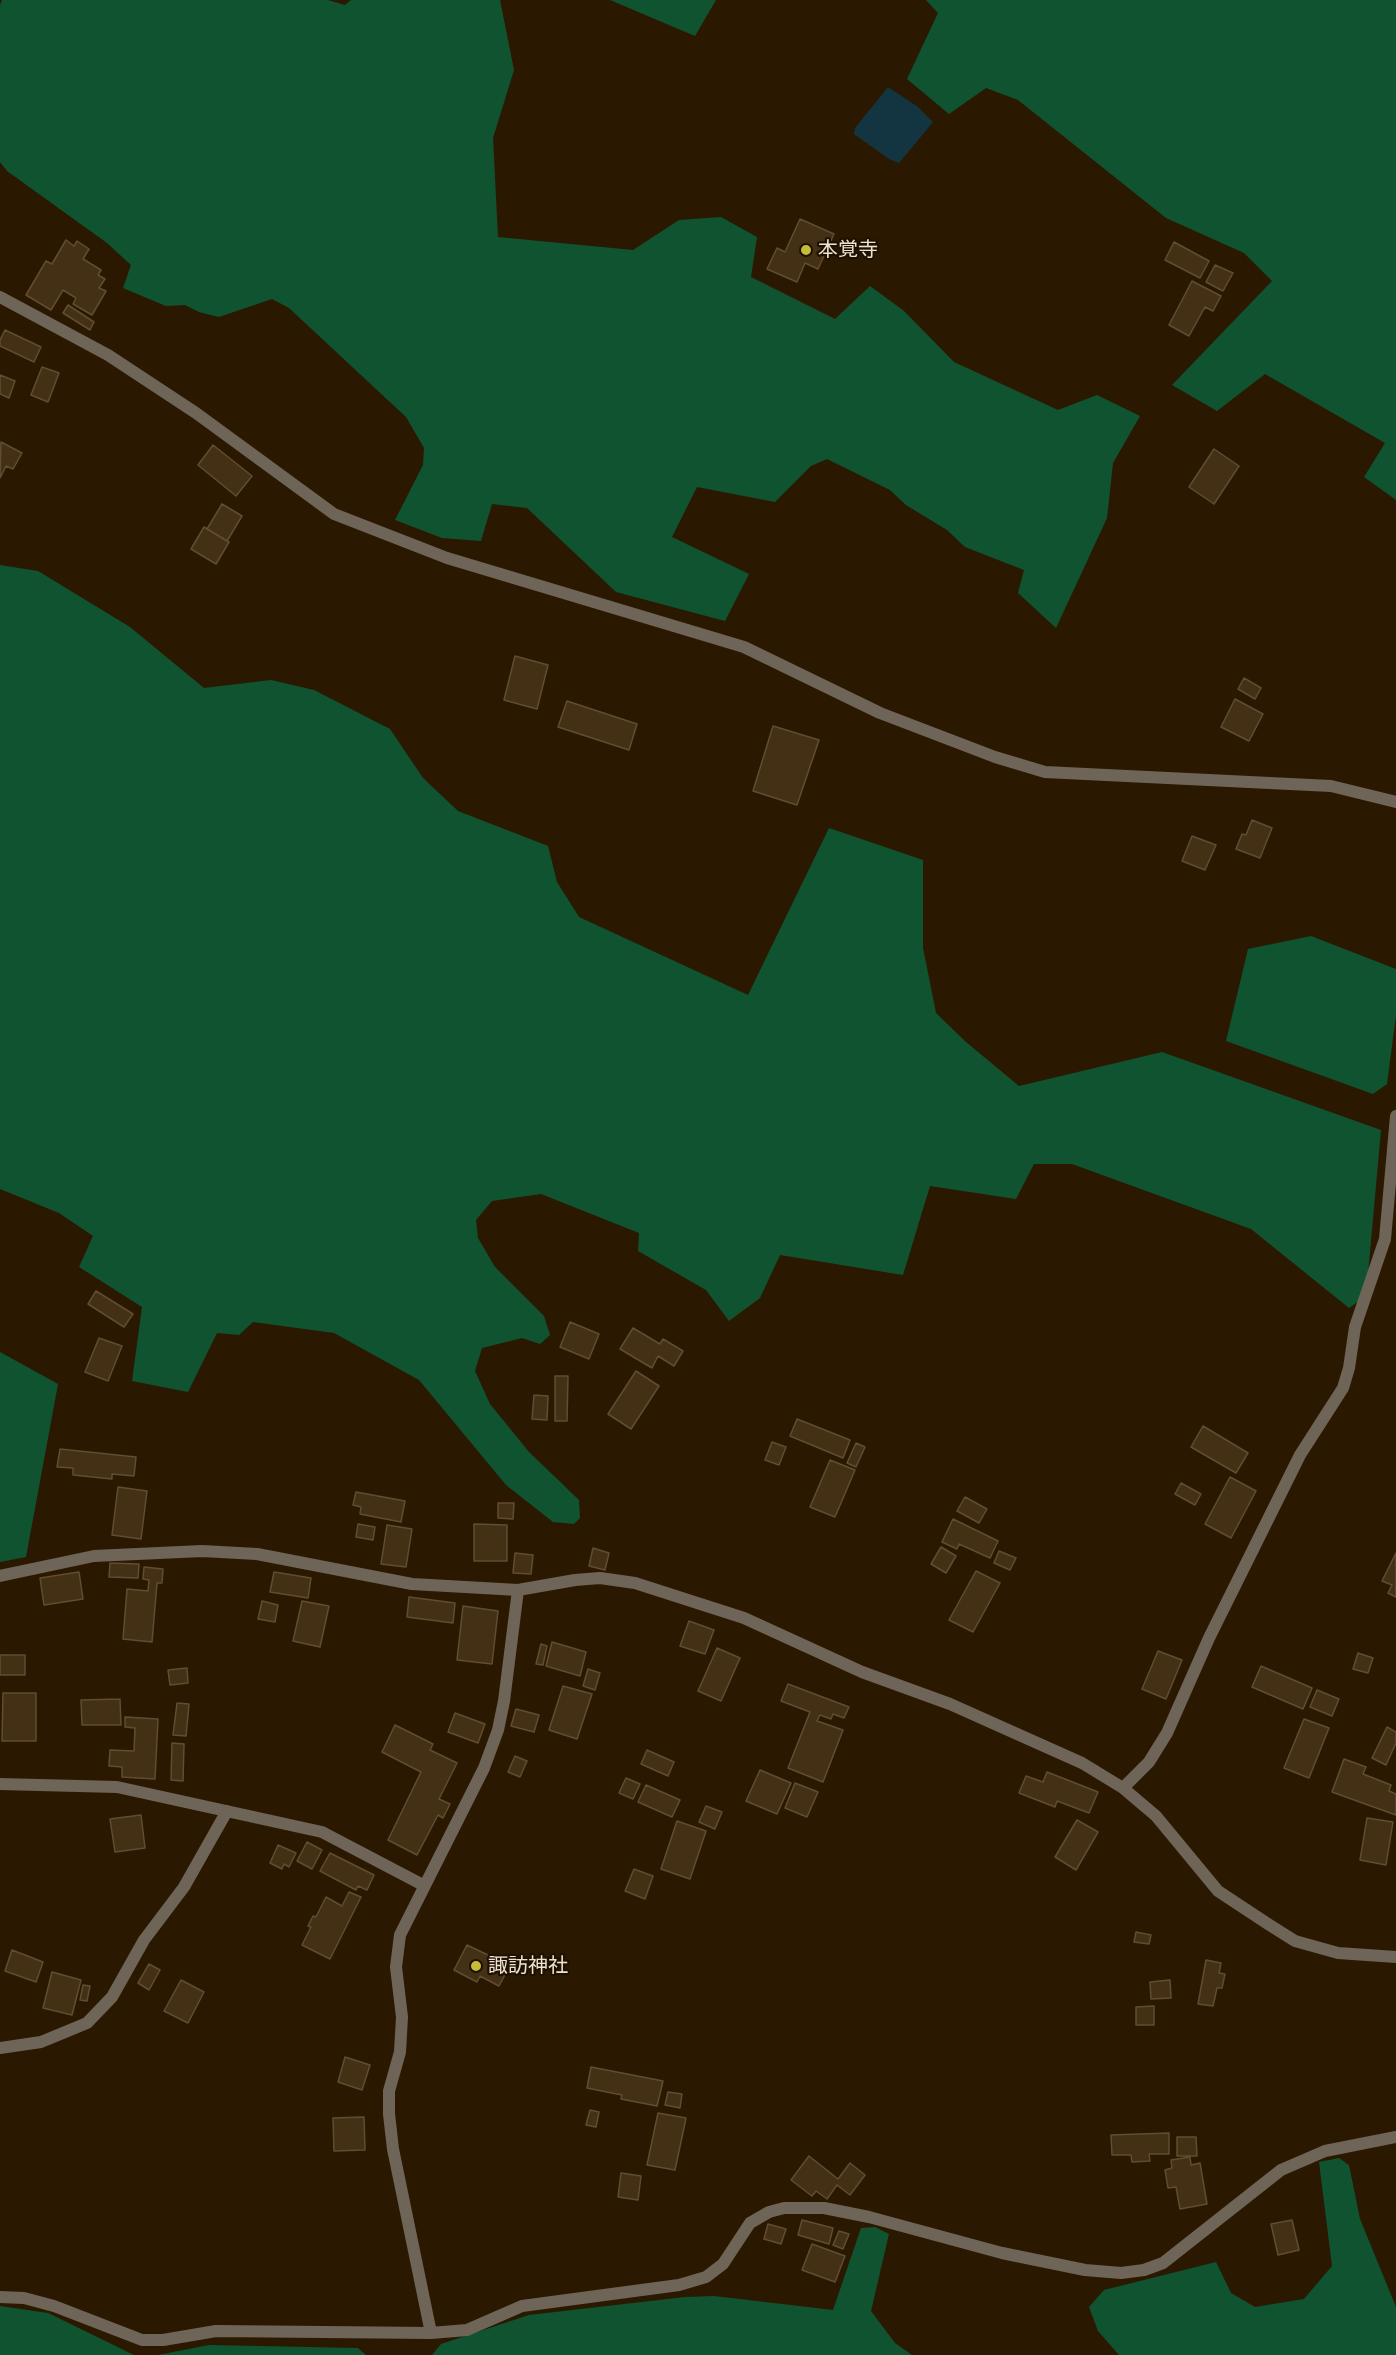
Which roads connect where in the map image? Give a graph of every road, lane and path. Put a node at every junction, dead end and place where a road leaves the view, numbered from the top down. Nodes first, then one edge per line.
1 (0, 297) edge
2 (1396, 802) edge
3 (1396, 1116) edge
4 (0, 1576) edge
5 (518, 1590) junction
6 (0, 1784) edge
7 (1124, 1788) junction
8 (227, 1811) junction
9 (423, 1885) junction
10 (1396, 1957) edge
11 (0, 2048) edge
12 (1396, 2137) edge
13 (0, 2297) edge
14 (431, 2333) junction

1 - 2 street
3 - 7 street
4 - 5 street
5 - 7 street
5 - 9 street
6 - 8 street
7 - 10 street
8 - 9 street
8 - 11 street
9 - 14 street
12 - 14 street
13 - 14 street

